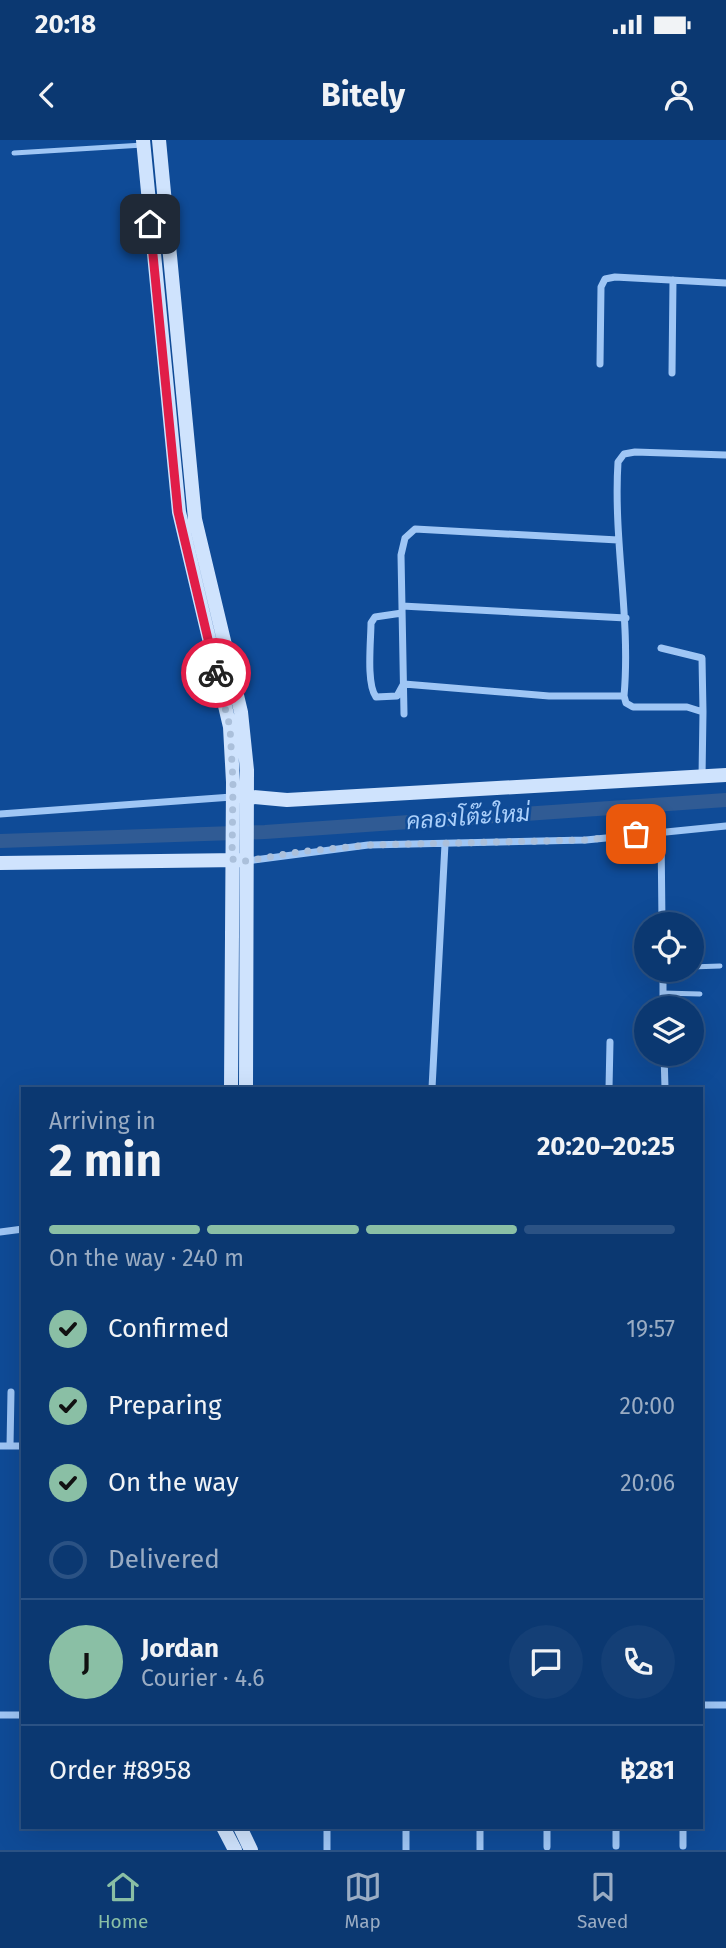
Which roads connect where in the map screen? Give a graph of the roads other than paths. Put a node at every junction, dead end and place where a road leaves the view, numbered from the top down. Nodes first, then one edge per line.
1 (159, 140) edge
2 (143, 142) edge
3 (14, 153) dead end
4 (673, 280) junction
5 (726, 283) edge
6 (600, 364) dead end
7 (672, 373) dead end
8 (726, 455) edge
9 (618, 540) junction
10 (402, 610) junction
11 (626, 618) junction
12 (661, 648) dead end
13 (404, 684) junction
14 (624, 696) junction
15 (703, 712) junction
16 (404, 715) dead end
17 (726, 775) edge
18 (702, 777) junction
19 (241, 801) junction
20 (0, 814) edge
21 (726, 825) edge
22 (661, 831) junction
23 (445, 844) junction
24 (239, 857) junction
25 (0, 863) edge
26 (663, 912) edge
27 (720, 966) dead end
28 (704, 967) edge
29 (663, 982) edge
30 (663, 993) joint
31 (700, 994) dead end
32 (610, 1042) dead end
33 (665, 1066) edge
34 (231, 1087) edge
35 (246, 1087) edge
36 (432, 1087) edge
37 (609, 1087) edge
38 (666, 1087) edge
39 (21, 1229) edge
40 (0, 1232) edge
41 (11, 1392) dead end
42 (0, 1446) edge
43 (10, 1446) junction
44 (21, 1446) edge
45 (703, 1705) edge
46 (726, 1705) edge
47 (0, 1715) edge
48 (21, 1715) edge
49 (224, 1829) edge
50 (241, 1829) edge
51 (327, 1829) edge
52 (406, 1829) edge
53 (480, 1829) edge
54 (547, 1829) edge
55 (616, 1829) edge
56 (683, 1829) edge
57 (616, 1846) dead end
58 (683, 1846) dead end
59 (547, 1847) dead end
60 (235, 1850) edge
61 (251, 1850) edge
62 (327, 1850) edge
63 (406, 1850) edge
64 (480, 1850) edge

1 - 19 street
2 - 3 lane
2 - 19 street
4 - 5 street
4 - 6 street
4 - 7 street
8 - 9 street
9 - 10 street
9 - 11 street
10 - 11 street
10 - 13 street
10 - 13 street
11 - 14 street
12 - 15 street
13 - 14 street
13 - 16 street
14 - 15 street
15 - 18 street
17 - 18 street
18 - 19 street
19 - 20 street
19 - 24 street
21 - 22 street
22 - 23 street
22 - 26 street
23 - 24 street
23 - 36 street
24 - 25 street
24 - 34 street
24 - 35 street
27 - 28 lane
29 - 30 street
30 - 31 lane
32 - 37 street
33 - 38 street
39 - 40 street
41 - 43 street
42 - 43 street
43 - 44 street
45 - 46 street
47 - 48 street
49 - 60 street
50 - 61 street
51 - 62 street
52 - 63 street
53 - 64 street
54 - 59 street
55 - 57 street
56 - 58 street

